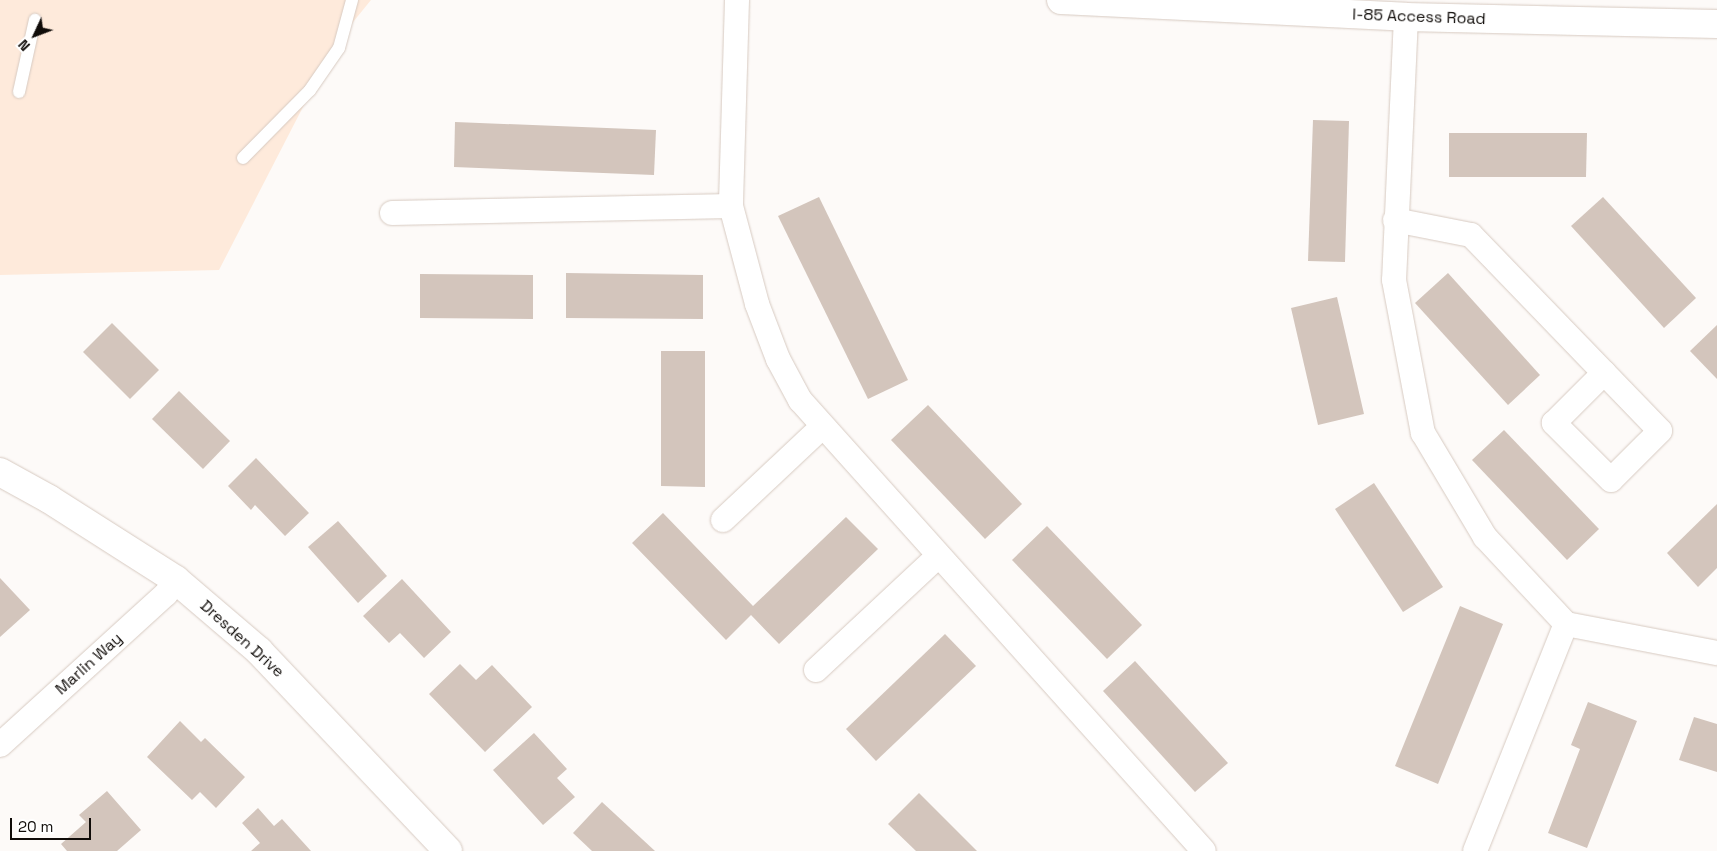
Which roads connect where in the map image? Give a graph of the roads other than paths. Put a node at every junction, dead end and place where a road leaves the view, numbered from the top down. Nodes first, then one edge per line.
1 (352, 0) edge
2 (737, 0) edge
3 (1062, 0) edge
4 (1406, 17) junction
5 (35, 20) dead end
6 (1717, 24) edge
7 (19, 92) dead end
8 (243, 158) dead end
9 (731, 206) junction
10 (392, 213) dead end
11 (1395, 220) junction
12 (1604, 373) junction
13 (821, 428) junction
14 (0, 472) edge
15 (723, 520) dead end
16 (937, 557) junction
17 (176, 580) junction
18 (1566, 624) junction
19 (1717, 653) edge
20 (816, 670) dead end
21 (0, 745) edge
22 (448, 851) edge
23 (1204, 851) edge
24 (1475, 851) edge

1 - 8 lane
2 - 9 street
3 - 4 main road, I-85 Access Road
4 - 6 main road, I-85 Access Road
4 - 11 street
5 - 7 lane
9 - 10 street
9 - 13 street
11 - 12 street
11 - 18 street
12 - 12 street
13 - 15 street
13 - 16 street
14 - 17 main road, Dresden Drive
16 - 20 street
16 - 23 street
17 - 21 street, Marlin Way
17 - 22 main road, Dresden Drive
18 - 19 street
18 - 24 street

